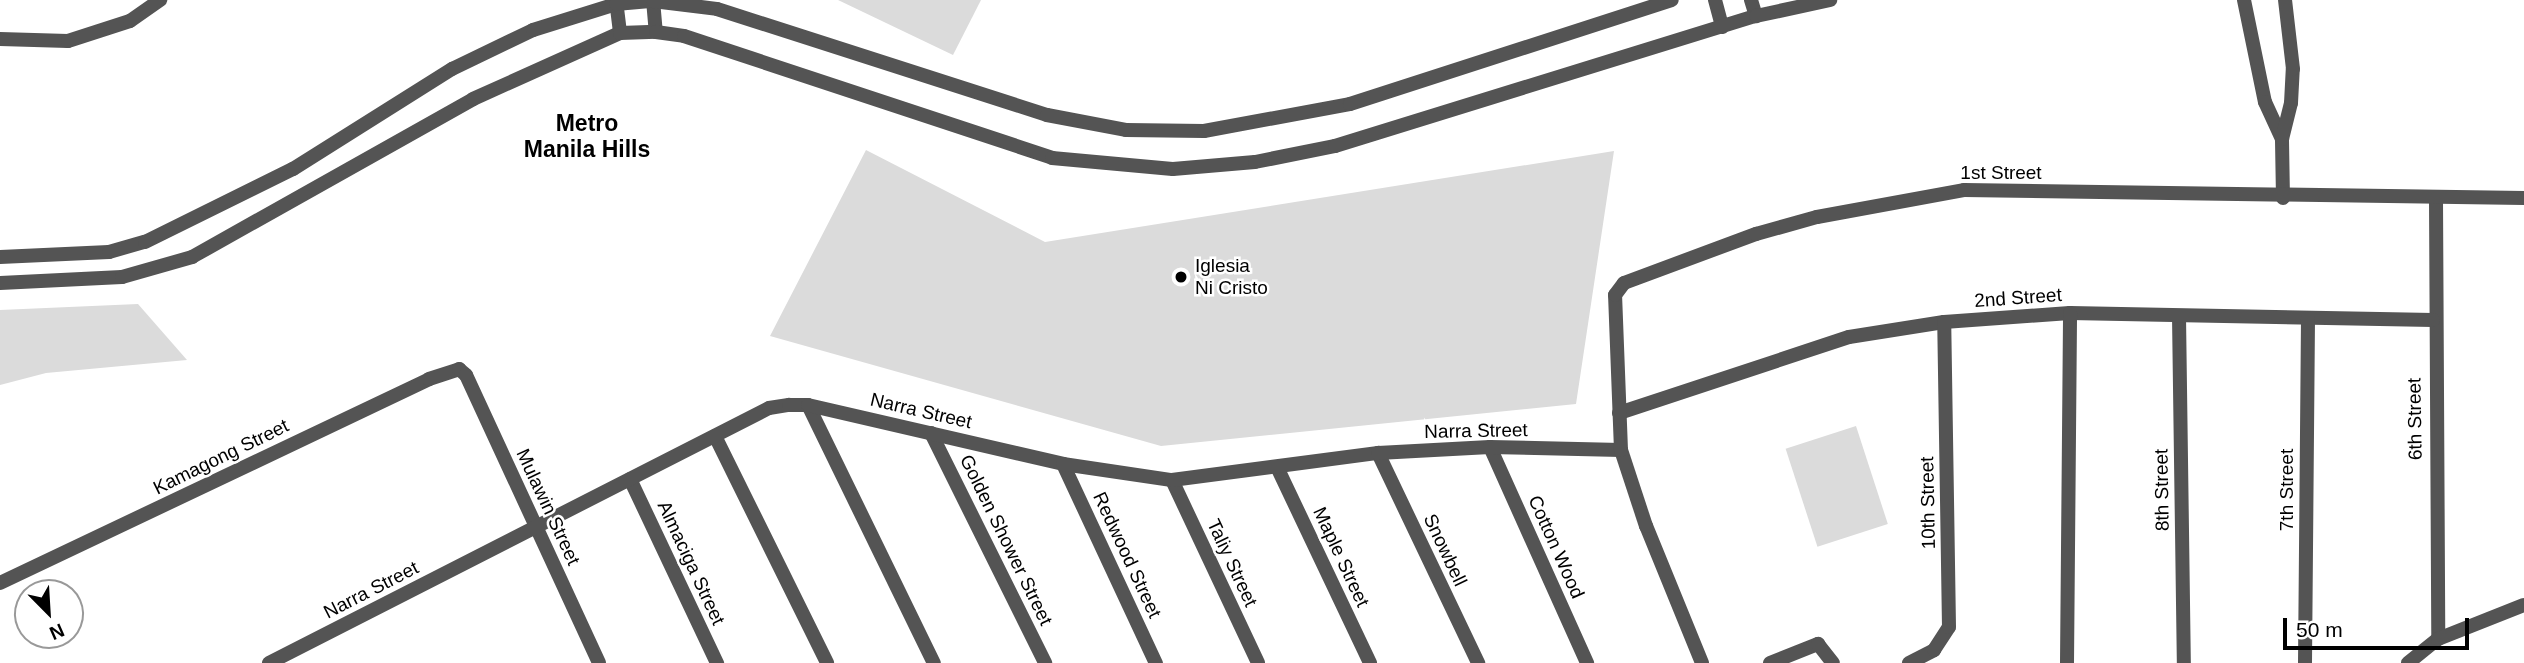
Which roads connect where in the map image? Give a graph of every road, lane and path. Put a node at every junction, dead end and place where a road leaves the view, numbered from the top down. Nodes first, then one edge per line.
1 (160, 0) edge
2 (653, 0) edge
3 (1672, 0) edge
4 (1714, 0) edge
5 (1751, 0) edge
6 (1830, 0) edge
7 (2244, 0) edge
8 (2285, 0) edge
9 (616, 2) edge
10 (1756, 16) junction
11 (1722, 27) junction
12 (656, 32) junction
13 (620, 33) junction
14 (0, 40) edge
15 (2282, 139) junction
16 (2283, 198) junction
17 (2524, 198) edge
18 (2436, 199) junction
19 (0, 257) edge
20 (0, 283) edge
21 (2070, 313) junction
22 (2179, 316) junction
23 (2308, 318) junction
24 (2433, 320) junction
25 (1944, 323) junction
26 (459, 369) joint
27 (808, 405) junction
28 (1619, 413) junction
29 (931, 433) junction
30 (715, 436) junction
31 (1490, 447) junction
32 (1621, 450) junction
33 (1378, 453) junction
34 (1063, 464) junction
35 (1277, 467) junction
36 (630, 479) junction
37 (1172, 480) junction
38 (536, 529) junction
39 (0, 583) edge
40 (2524, 605) edge
41 (2438, 639) junction
42 (269, 663) edge
43 (599, 663) edge
44 (717, 663) edge
45 (827, 663) edge
46 (934, 663) edge
47 (1045, 663) edge
48 (1156, 663) edge
49 (1258, 663) edge
50 (1370, 663) edge
51 (1478, 663) edge
52 (1587, 663) edge
53 (1702, 663) edge
54 (1770, 663) edge
55 (1833, 663) edge
56 (1909, 663) edge
57 (2067, 663) edge
58 (2184, 663) edge
59 (2305, 663) edge
60 (2408, 663) edge

1 - 14 street
2 - 3 street
2 - 9 street
2 - 12 street
4 - 11 street
5 - 10 street
6 - 10 street
7 - 15 street
8 - 15 street
9 - 13 street
9 - 19 street
10 - 11 street
11 - 12 street
12 - 13 street
13 - 20 street
15 - 16 street
16 - 18 street, 1st Street
16 - 28 street, 1st Street
17 - 18 street, 1st Street
18 - 24 street, 6th Street
21 - 22 street, 2nd Street
21 - 25 street, 2nd Street
21 - 57 street
22 - 23 street, 2nd Street
22 - 58 street, 8th Street
23 - 24 street, 2nd Street
23 - 59 street, 7th Street
24 - 41 street, 6th Street
25 - 28 street, 2nd Street
25 - 56 street, 10th Street
26 - 38 street, Mulawin Street
26 - 39 street, Kamagong Street
27 - 29 street, Narra Street
27 - 30 street, Narra Street
27 - 46 street
28 - 32 street
29 - 34 street, Narra Street
29 - 47 street, Golden Shower Street
30 - 36 street, Narra Street
30 - 45 street
31 - 32 street, Narra Street
31 - 33 street, Narra Street
31 - 52 street, Cotton Wood
32 - 53 street
33 - 35 street, Narra Street
33 - 51 street, Snowbell
34 - 37 street, Narra Street
34 - 48 street, Redwood Street
35 - 37 street, Narra Street
35 - 50 street, Maple Street
36 - 38 street, Narra Street
36 - 44 street, Almaciga Street
37 - 49 street, Taliy Street
38 - 42 street, Narra Street
38 - 43 street, Mulawin Street
40 - 41 street
41 - 60 street
54 - 55 street

